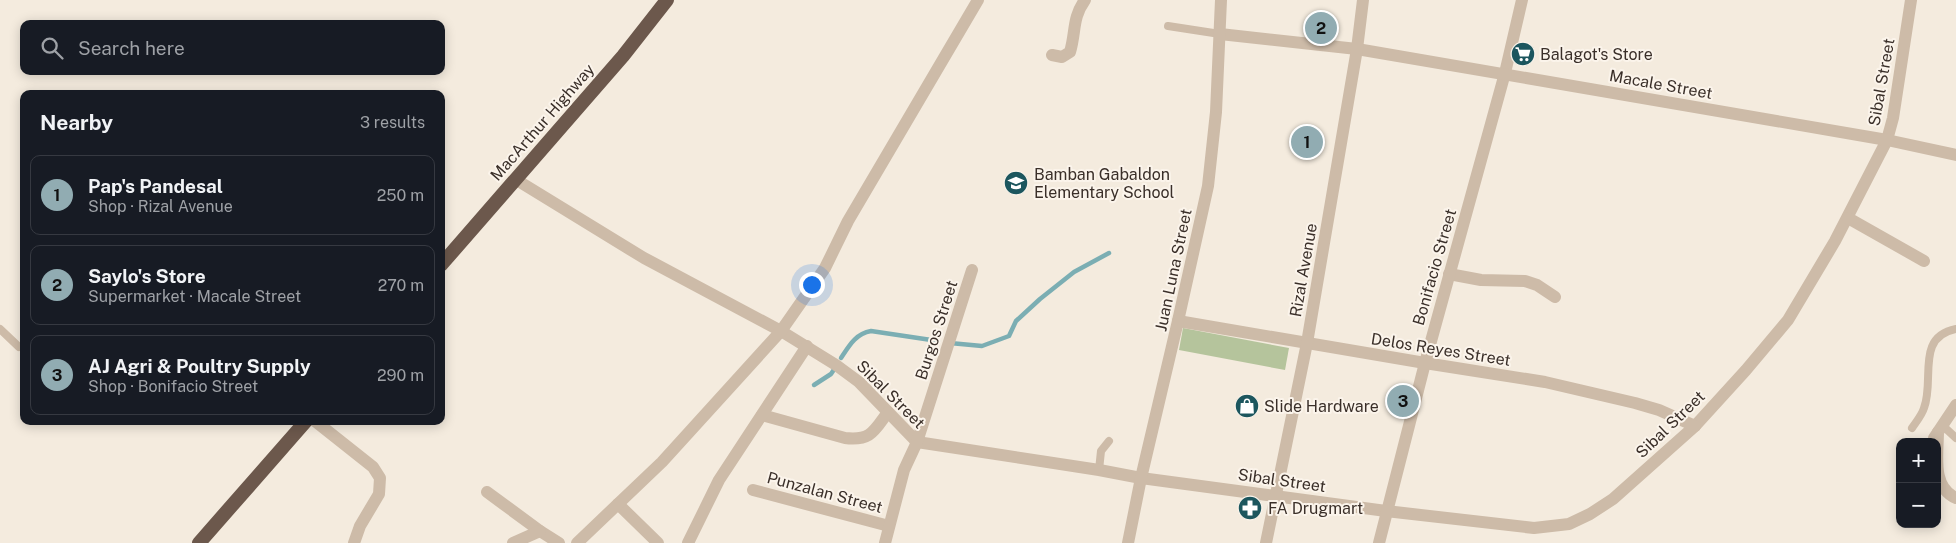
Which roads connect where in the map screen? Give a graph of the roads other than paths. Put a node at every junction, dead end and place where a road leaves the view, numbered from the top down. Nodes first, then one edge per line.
1 (667, 0) edge
2 (978, 0) edge
3 (1086, 0) edge
4 (1221, 0) edge
5 (1363, 0) edge
6 (1522, 0) edge
7 (1911, 0) edge
8 (1168, 26) dead end
9 (1220, 34) junction
10 (1357, 49) junction
11 (1052, 55) dead end
12 (1505, 73) junction
13 (1887, 140) junction
14 (1956, 155) edge
15 (515, 179) junction
16 (1848, 218) junction
17 (445, 260) edge
18 (1924, 261) dead end
19 (972, 270) dead end
20 (1449, 274) junction
21 (1555, 297) dead end
22 (1178, 321) junction
23 (0, 329) edge
24 (1956, 329) edge
25 (781, 332) junction
26 (1307, 343) junction
27 (807, 346) junction
28 (19, 347) dead end
29 (1424, 363) junction
30 (1956, 405) edge
31 (888, 412) junction
32 (762, 415) junction
33 (302, 425) edge
34 (320, 425) edge
35 (1695, 426) junction
36 (1912, 428) dead end
37 (1937, 433) edge
38 (1956, 438) edge
39 (1110, 441) dead end
40 (917, 442) junction
41 (1099, 470) junction
42 (1141, 478) junction
43 (753, 490) dead end
44 (487, 492) dead end
45 (1276, 496) junction
46 (1956, 498) edge
47 (618, 504) junction
48 (1386, 511) junction
49 (889, 526) junction
50 (540, 532) junction
51 (199, 543) edge
52 (354, 543) edge
53 (513, 543) edge
54 (559, 543) edge
55 (577, 543) edge
56 (658, 543) edge
57 (688, 543) edge
58 (885, 543) edge
59 (1128, 543) edge
60 (1266, 543) edge
61 (1379, 543) edge

1 - 15 highway, MacArthur Highway
2 - 25 street
3 - 11 street
4 - 9 street, Juan Luna Street
5 - 10 street, Rizal Avenue
6 - 12 street, Bonifacio Street
7 - 13 street, Sibal Street
8 - 9 lane
9 - 10 street, Macale Street
9 - 22 street, Juan Luna Street
10 - 12 street, Macale Street
10 - 26 street, Rizal Avenue
12 - 13 street, Macale Street
12 - 20 street, Bonifacio Street
13 - 14 street, Macale Street
13 - 16 street, Sibal Street
15 - 17 highway, MacArthur Highway
15 - 25 street, Sibal Street
16 - 18 street
16 - 35 street, Sibal Street
19 - 40 street, Burgos Street
20 - 21 street
20 - 29 street, Bonifacio Street
22 - 26 street, Delos Reyes Street
22 - 42 street, Juan Luna Street
23 - 28 lane
24 - 36 lane
25 - 27 street, Sibal Street
25 - 47 street
26 - 29 street, Delos Reyes Street
26 - 45 street, Rizal Avenue
27 - 31 street, Sibal Street
27 - 32 street
29 - 35 street, Delos Reyes Street
29 - 48 street, Bonifacio Street
30 - 37 street
31 - 32 street
31 - 40 street, Sibal Street
32 - 57 street
33 - 51 highway
34 - 52 street
35 - 48 street, Sibal Street
37 - 38 lane
37 - 46 street
39 - 41 lane
40 - 41 street, Sibal Street
40 - 49 street, Burgos Street
41 - 42 street, Sibal Street
42 - 45 street, Sibal Street
42 - 59 street, Juan Luna Street
43 - 49 street, Punzalan Street
44 - 50 street
45 - 48 street, Sibal Street
45 - 60 street, Rizal Avenue
47 - 55 street
47 - 56 street
48 - 61 street, Bonifacio Street
49 - 58 street, Burgos Street
50 - 53 street
50 - 54 street

